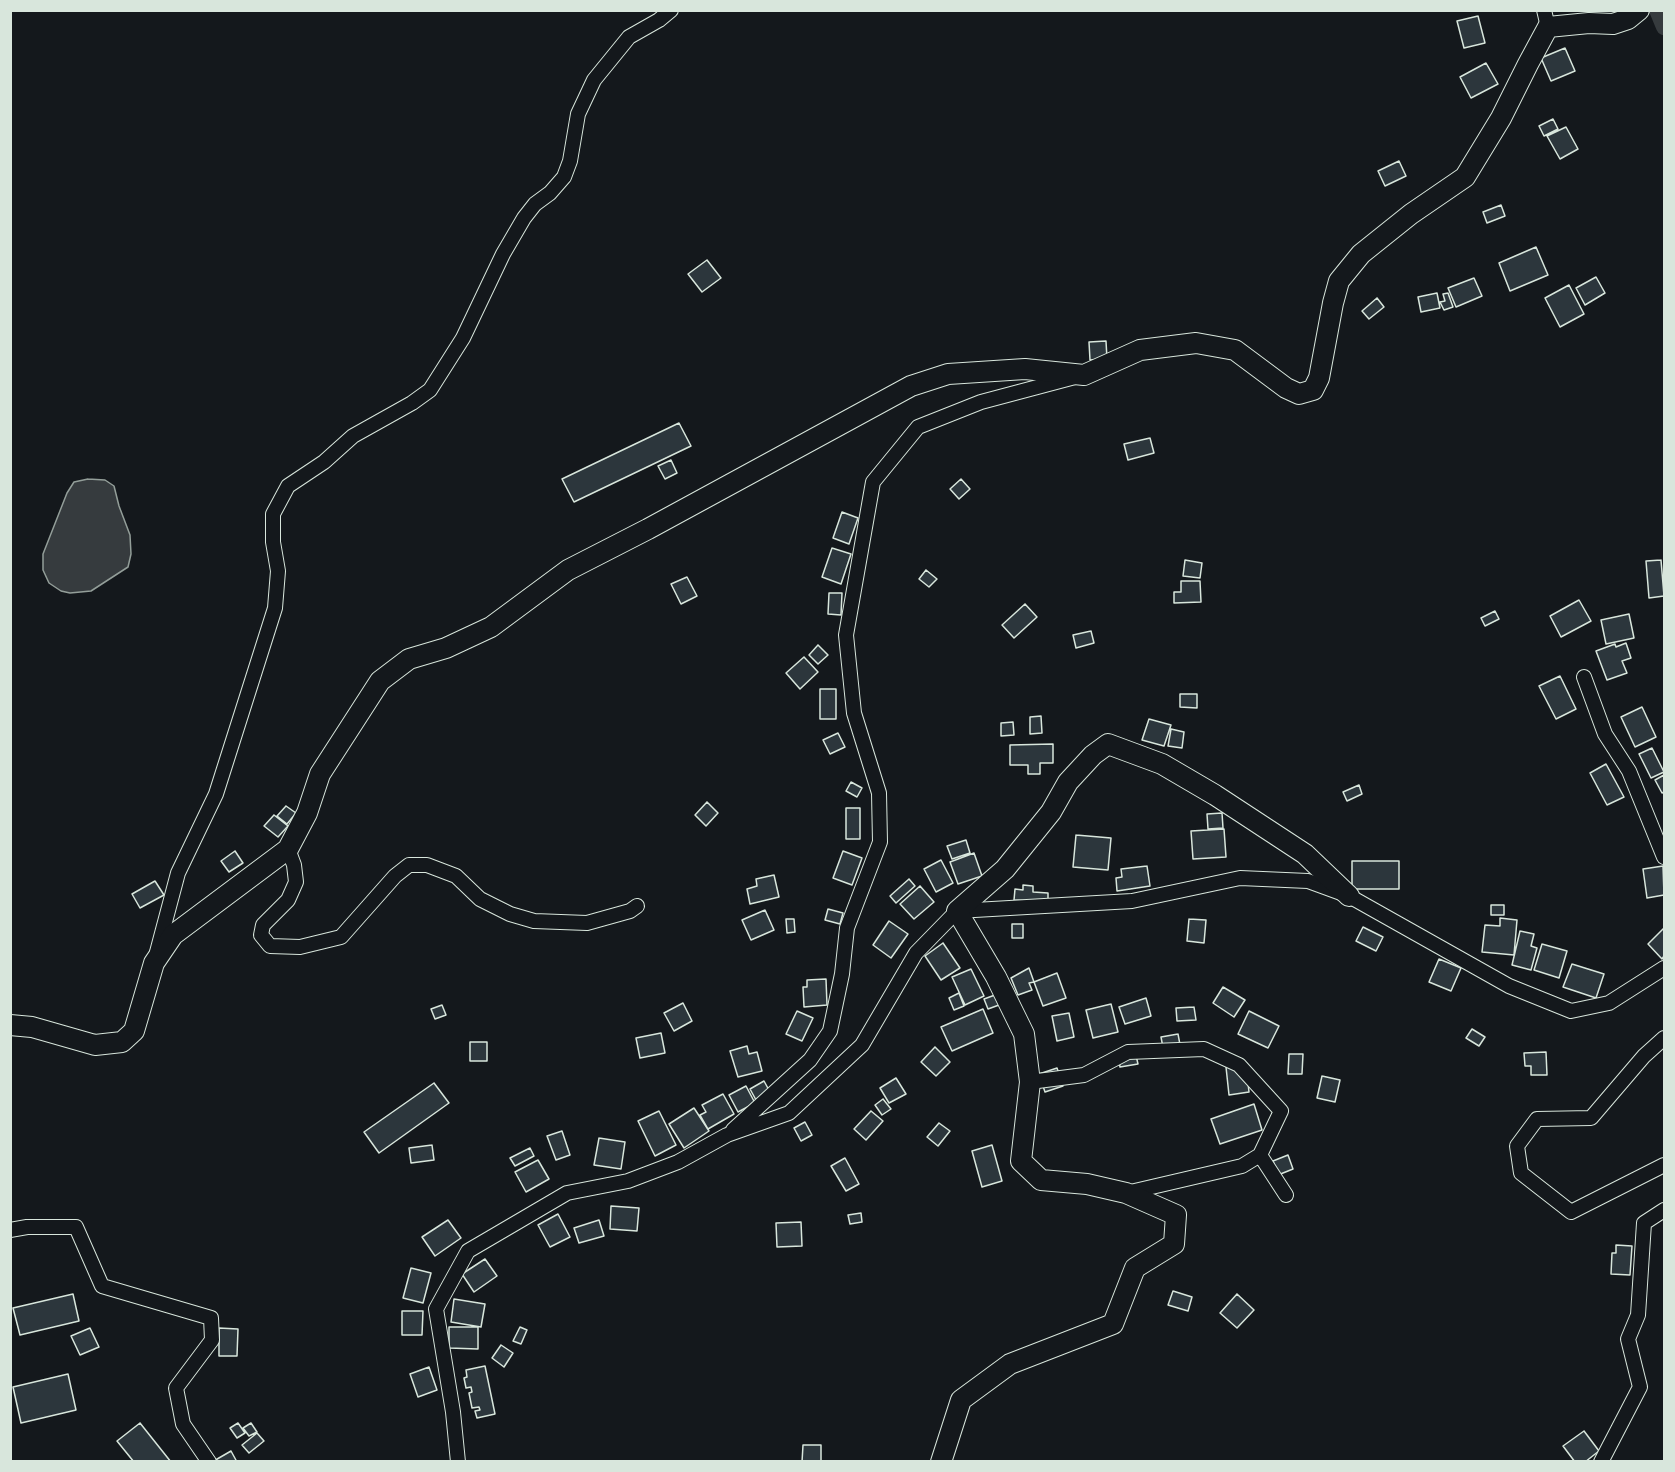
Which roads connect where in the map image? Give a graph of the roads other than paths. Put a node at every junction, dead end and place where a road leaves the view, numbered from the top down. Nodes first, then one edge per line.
1 (671, 10) edge
2 (1633, 15) edge
3 (1546, 19) edge
4 (1084, 375) junction
5 (1584, 677) dead end
6 (288, 849) junction
7 (1665, 857) edge
8 (1349, 896) junction
9 (637, 906) dead end
10 (957, 911) junction
11 (154, 963) junction
12 (1665, 968) edge
13 (10, 1024) edge
14 (1665, 1038) edge
15 (1030, 1082) junction
16 (727, 1136) junction
17 (1260, 1155) junction
18 (1665, 1165) edge
19 (1126, 1193) junction
20 (1286, 1195) dead end
21 (1665, 1210) edge
22 (10, 1230) edge
23 (209, 1461) edge
24 (458, 1461) edge
25 (941, 1461) edge
26 (1601, 1461) edge

1 - 11 street
2 - 3 street
3 - 4 street
4 - 6 street
4 - 16 street
5 - 7 street
6 - 9 street
6 - 11 street
8 - 10 street
8 - 10 street
8 - 12 street
10 - 15 street
10 - 16 street
11 - 13 street
14 - 18 street
15 - 17 street
15 - 19 street
16 - 24 street
17 - 19 street
17 - 20 street
19 - 25 street
21 - 26 street
22 - 23 street

